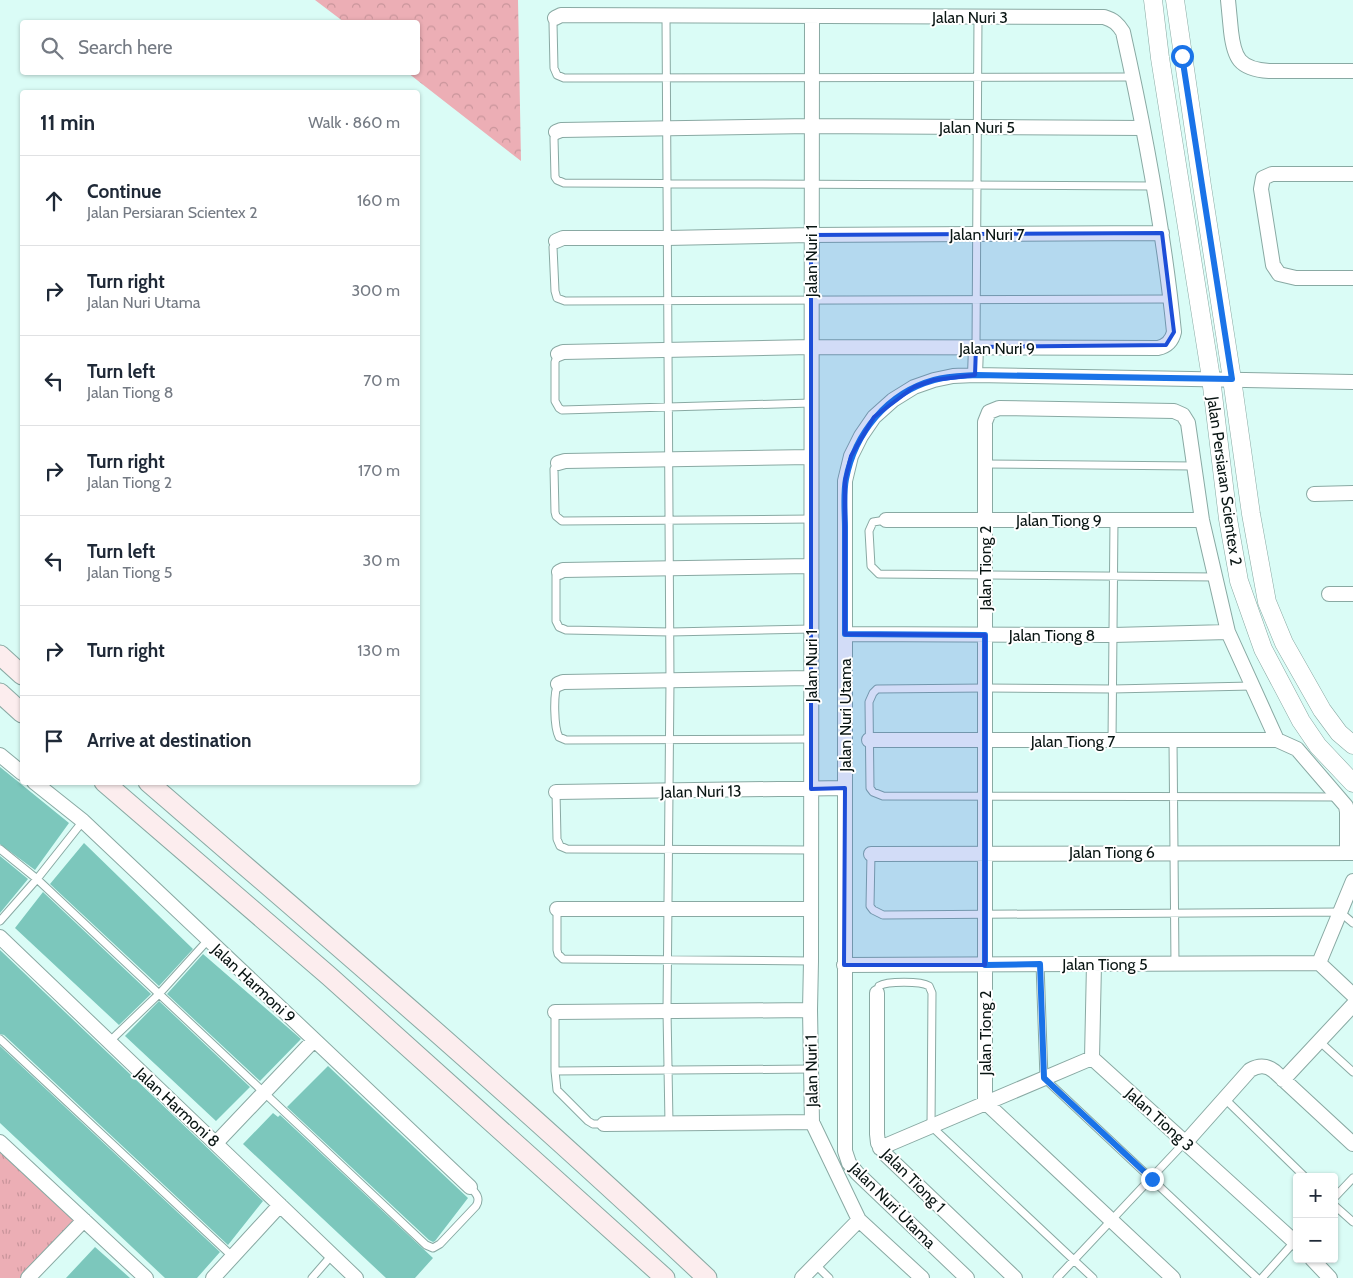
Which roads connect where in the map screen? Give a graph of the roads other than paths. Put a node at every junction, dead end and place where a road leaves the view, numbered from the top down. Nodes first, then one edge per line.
1 (1153, 0) edge
2 (1175, 0) edge
3 (1228, 0) edge
4 (666, 17) junction
5 (812, 17) junction
6 (978, 17) junction
7 (555, 18) joint
8 (1353, 71) edge
9 (811, 77) junction
10 (978, 77) junction
11 (1132, 77) junction
12 (666, 78) junction
13 (811, 126) junction
14 (978, 127) junction
15 (1143, 128) junction
16 (666, 129) junction
17 (556, 132) joint
18 (1353, 174) edge
19 (667, 184) junction
20 (811, 184) junction
21 (977, 185) junction
22 (1154, 186) junction
23 (811, 234) junction
24 (976, 234) junction
25 (1162, 234) junction
26 (667, 238) junction
27 (556, 241) joint
28 (1353, 278) edge
29 (1171, 299) junction
30 (976, 300) junction
31 (668, 301) junction
32 (811, 301) junction
33 (811, 347) junction
34 (976, 348) junction
35 (668, 350) junction
36 (558, 354) joint
37 (976, 375) junction
38 (1210, 378) junction
39 (1232, 379) junction
40 (1353, 382) edge
41 (811, 403) junction
42 (668, 407) junction
43 (811, 457) junction
44 (669, 460) junction
45 (558, 462) joint
46 (985, 464) junction
47 (1193, 466) junction
48 (1314, 494) dead end
49 (1353, 494) edge
50 (811, 519) junction
51 (886, 520) joint
52 (985, 520) junction
53 (1114, 520) junction
54 (1202, 520) junction
55 (669, 521) junction
56 (811, 566) junction
57 (670, 569) junction
58 (559, 572) joint
59 (984, 575) junction
60 (1113, 576) junction
61 (1216, 577) junction
62 (1329, 594) dead end
63 (1353, 594) edge
64 (811, 629) junction
65 (670, 632) junction
66 (1228, 632) junction
67 (845, 634) junction
68 (985, 635) junction
69 (1113, 635) junction
70 (0, 655) edge
71 (20, 673) edge
72 (811, 678) junction
73 (670, 681) junction
74 (558, 684) joint
75 (1252, 686) junction
76 (985, 688) junction
77 (1112, 689) junction
78 (0, 693) edge
79 (20, 711) edge
80 (670, 739) junction
81 (811, 739) junction
82 (869, 740) junction
83 (985, 740) junction
84 (1173, 740) junction
85 (1277, 740) junction
86 (1112, 741) junction
87 (1353, 745) edge
88 (0, 755) edge
89 (20, 771) edge
90 (1353, 783) edge
91 (38, 785) edge
92 (107, 785) edge
93 (151, 785) edge
94 (845, 788) junction
95 (811, 789) junction
96 (669, 791) junction
97 (556, 792) joint
98 (985, 797) junction
99 (1174, 797) junction
100 (1339, 797) junction
101 (83, 821) junction
102 (0, 849) edge
103 (669, 850) junction
104 (811, 850) junction
105 (1174, 852) junction
106 (1350, 852) edge
107 (986, 853) junction
108 (871, 854) joint
109 (37, 879) junction
110 (1353, 881) edge
111 (669, 908) junction
112 (557, 909) joint
113 (811, 909) junction
114 (1340, 912) junction
115 (1174, 913) junction
116 (985, 914) junction
117 (0, 921) edge
118 (1353, 924) edge
119 (0, 937) edge
120 (208, 940) junction
121 (669, 961) junction
122 (811, 962) junction
123 (1319, 963) junction
124 (1040, 964) junction
125 (1094, 964) junction
126 (1175, 964) junction
127 (844, 965) junction
128 (985, 965) junction
129 (876, 993) joint
130 (159, 994) junction
131 (1353, 995) edge
132 (1353, 1004) edge
133 (810, 1010) junction
134 (667, 1011) junction
135 (554, 1012) joint
136 (0, 1039) edge
137 (314, 1040) junction
138 (1320, 1041) junction
139 (109, 1042) junction
140 (1092, 1058) junction
141 (811, 1069) junction
142 (668, 1070) junction
143 (555, 1071) junction
144 (1353, 1072) edge
145 (1044, 1078) junction
146 (1283, 1080) junction
147 (264, 1092) junction
148 (1224, 1098) junction
149 (986, 1102) junction
150 (812, 1122) junction
151 (669, 1123) junction
152 (604, 1124) joint
153 (931, 1126) junction
154 (0, 1142) edge
155 (1186, 1142) junction
156 (216, 1143) junction
157 (1353, 1144) edge
158 (880, 1148) junction
159 (1301, 1173) edge
160 (1353, 1178) edge
161 (1152, 1179) junction
162 (470, 1187) joint
163 (1338, 1194) edge
164 (280, 1205) junction
165 (1338, 1209) edge
166 (84, 1220) junction
167 (859, 1220) junction
168 (1112, 1220) junction
169 (1353, 1222) edge
170 (1293, 1239) edge
171 (1293, 1245) edge
172 (332, 1255) junction
173 (233, 1257) junction
174 (1074, 1260) junction
175 (1316, 1263) edge
176 (815, 1264) junction
177 (139, 1274) edge
178 (28, 1278) edge
179 (213, 1278) edge
180 (312, 1278) edge
181 (356, 1278) edge
182 (665, 1278) edge
183 (707, 1278) edge
184 (802, 1278) edge
185 (829, 1278) edge
186 (922, 1278) edge
187 (967, 1278) edge
188 (1015, 1278) edge
189 (1057, 1278) edge
190 (1093, 1278) edge
191 (1173, 1278) edge
192 (1257, 1278) edge
193 (1262, 1278) edge
194 (1330, 1278) edge

1 - 38 street, Jalan Persiaran Scientex 2
2 - 39 street, Jalan Persiaran Scientex 2
3 - 8 street
4 - 5 street, Jalan Nuri 3
4 - 7 street, Jalan Nuri 3
4 - 12 lane
5 - 6 street, Jalan Nuri 3
5 - 9 street, Jalan Nuri 1
6 - 10 lane
6 - 11 street, Jalan Nuri 3
7 - 12 lane
9 - 10 lane
9 - 12 lane
9 - 13 street, Jalan Nuri 1
10 - 11 lane
10 - 14 lane
11 - 15 street
12 - 16 lane
13 - 14 street, Jalan Nuri 5
13 - 16 street, Jalan Nuri 5
13 - 20 street, Jalan Nuri 1
14 - 15 street, Jalan Nuri 5
14 - 21 lane
15 - 22 street
16 - 17 street, Jalan Nuri 5
16 - 19 lane
17 - 19 lane
18 - 28 street
19 - 20 lane
19 - 26 lane
20 - 21 lane
20 - 23 street, Jalan Nuri 1
21 - 22 lane
21 - 24 lane
22 - 25 street
23 - 24 street, Jalan Nuri 7
23 - 26 street, Jalan Nuri 7
23 - 32 street, Jalan Nuri 1
24 - 25 street, Jalan Nuri 7
24 - 30 lane
25 - 29 street
26 - 27 street, Jalan Nuri 7
26 - 31 lane
27 - 31 lane
29 - 30 lane
29 - 34 street, Jalan Nuri 9
30 - 32 lane
30 - 34 lane
31 - 32 lane
31 - 35 lane
32 - 33 street, Jalan Nuri 1
33 - 34 street, Jalan Nuri 9
33 - 35 street, Jalan Nuri 9
33 - 41 street, Jalan Nuri 1
34 - 37 street
35 - 36 street, Jalan Nuri 9
35 - 42 lane
36 - 42 lane
37 - 38 street, Jalan Nuri Utama
37 - 67 street, Jalan Nuri Utama
38 - 39 street, Jalan Nuri Utama
38 - 90 street, Jalan Persiaran Scientex 2
39 - 40 street, Jalan Nuri Utama
39 - 87 street, Jalan Persiaran Scientex 2
41 - 42 lane
41 - 43 street, Jalan Nuri 1
42 - 44 lane
43 - 44 street
43 - 50 street, Jalan Nuri 1
44 - 45 street
44 - 55 lane
45 - 55 lane
46 - 47 lane
46 - 47 street, Jalan Tiong 2
46 - 52 street, Jalan Tiong 2
47 - 54 street
48 - 49 street
50 - 55 lane
50 - 56 street, Jalan Nuri 1
51 - 52 street, Jalan Tiong 9
51 - 59 lane
52 - 53 street, Jalan Tiong 9
52 - 59 street, Jalan Tiong 2
53 - 54 street, Jalan Tiong 9
53 - 60 lane
54 - 61 street
55 - 57 lane
56 - 57 street
56 - 64 street, Jalan Nuri 1
57 - 58 street
57 - 65 lane
58 - 65 lane
59 - 60 lane
59 - 68 street, Jalan Tiong 2
60 - 61 lane
60 - 69 lane
61 - 66 street
62 - 63 street
64 - 65 lane
64 - 72 street, Jalan Nuri 1
65 - 73 lane
66 - 69 street, Jalan Tiong 8
66 - 75 street
67 - 68 street, Jalan Tiong 8
67 - 94 street, Jalan Nuri Utama
68 - 69 street, Jalan Tiong 8
68 - 76 street, Jalan Tiong 2
69 - 77 lane
70 - 71 main road
72 - 73 street
72 - 81 street, Jalan Nuri 1
73 - 74 street
73 - 80 lane
74 - 80 lane
75 - 77 lane
75 - 85 street
76 - 77 lane
76 - 82 lane
76 - 83 street, Jalan Tiong 2
77 - 86 lane
78 - 79 main road
80 - 81 lane
80 - 96 lane
81 - 95 street, Jalan Nuri 1
82 - 83 street, Jalan Tiong 7
82 - 98 lane
83 - 86 street, Jalan Tiong 7
83 - 98 street, Jalan Tiong 2
84 - 85 street, Jalan Tiong 7
84 - 86 street, Jalan Tiong 7
84 - 99 lane
85 - 100 street
88 - 89 street
91 - 101 street, Jalan Harmoni 9
92 - 182 main road
93 - 183 main road
94 - 95 street, Jalan Nuri 13
94 - 127 street, Jalan Nuri Utama
95 - 96 street, Jalan Nuri 13
95 - 104 street, Jalan Nuri 1
96 - 97 street, Jalan Nuri 13
96 - 103 lane
97 - 103 lane
98 - 99 lane
98 - 107 street, Jalan Tiong 2
99 - 100 lane
99 - 105 lane
100 - 106 street
101 - 109 lane
101 - 120 street, Jalan Harmoni 9
102 - 109 lane
103 - 104 lane
103 - 111 lane
104 - 113 street, Jalan Nuri 1
105 - 106 street, Jalan Tiong 6
105 - 107 street, Jalan Tiong 6
105 - 115 lane
107 - 108 street, Jalan Tiong 6
107 - 116 street, Jalan Tiong 2
108 - 116 lane
109 - 117 lane
109 - 130 lane
110 - 114 street
111 - 112 street
111 - 113 street
111 - 121 lane
112 - 121 lane
113 - 122 street, Jalan Nuri 1
114 - 115 lane
114 - 118 lane
114 - 123 street
115 - 116 lane
115 - 126 lane
116 - 128 street, Jalan Tiong 2
119 - 139 street, Jalan Harmoni 8
120 - 130 lane
120 - 137 street, Jalan Harmoni 9
121 - 122 lane
121 - 134 lane
122 - 133 street, Jalan Nuri 1
123 - 126 street, Jalan Tiong 5
123 - 131 street
124 - 125 street, Jalan Tiong 5
124 - 128 street, Jalan Tiong 5
124 - 145 lane
125 - 126 street, Jalan Tiong 5
125 - 140 street
127 - 128 street, Jalan Tiong 5
127 - 187 street, Jalan Nuri Utama
128 - 149 street, Jalan Tiong 2
129 - 153 lane
129 - 158 street, Jalan Tiong 1
130 - 139 lane
130 - 147 lane
132 - 138 street
133 - 134 street
133 - 141 street, Jalan Nuri 1
134 - 135 street
134 - 142 lane
135 - 143 lane
136 - 173 lane
137 - 147 street
137 - 162 street, Jalan Harmoni 9
138 - 144 lane
138 - 146 street
139 - 156 street, Jalan Harmoni 8
140 - 145 street
140 - 155 street, Jalan Tiong 3
141 - 142 lane
141 - 150 street, Jalan Nuri 1
142 - 143 lane
142 - 151 lane
143 - 152 lane
145 - 149 street
145 - 161 lane
146 - 148 street
146 - 157 street
147 - 156 street
147 - 162 lane
148 - 155 street
148 - 159 lane
149 - 153 street
149 - 168 street
150 - 151 street
150 - 167 street, Jalan Nuri 1
151 - 152 street
153 - 158 street
153 - 174 lane
154 - 166 street
155 - 161 lane
155 - 170 street, Jalan Tiong 3
156 - 164 street, Jalan Harmoni 8
158 - 188 street, Jalan Tiong 1
160 - 163 lane
161 - 168 lane
161 - 192 lane
164 - 172 street, Jalan Harmoni 8
164 - 173 street
165 - 169 lane
166 - 177 street
166 - 178 street
167 - 176 street
167 - 186 street, Jalan Nuri 1
168 - 174 lane
168 - 191 street
171 - 193 lane
172 - 180 lane
172 - 181 street, Jalan Harmoni 8
173 - 179 street
174 - 189 lane
174 - 190 lane
175 - 194 street
176 - 184 street
176 - 185 lane

